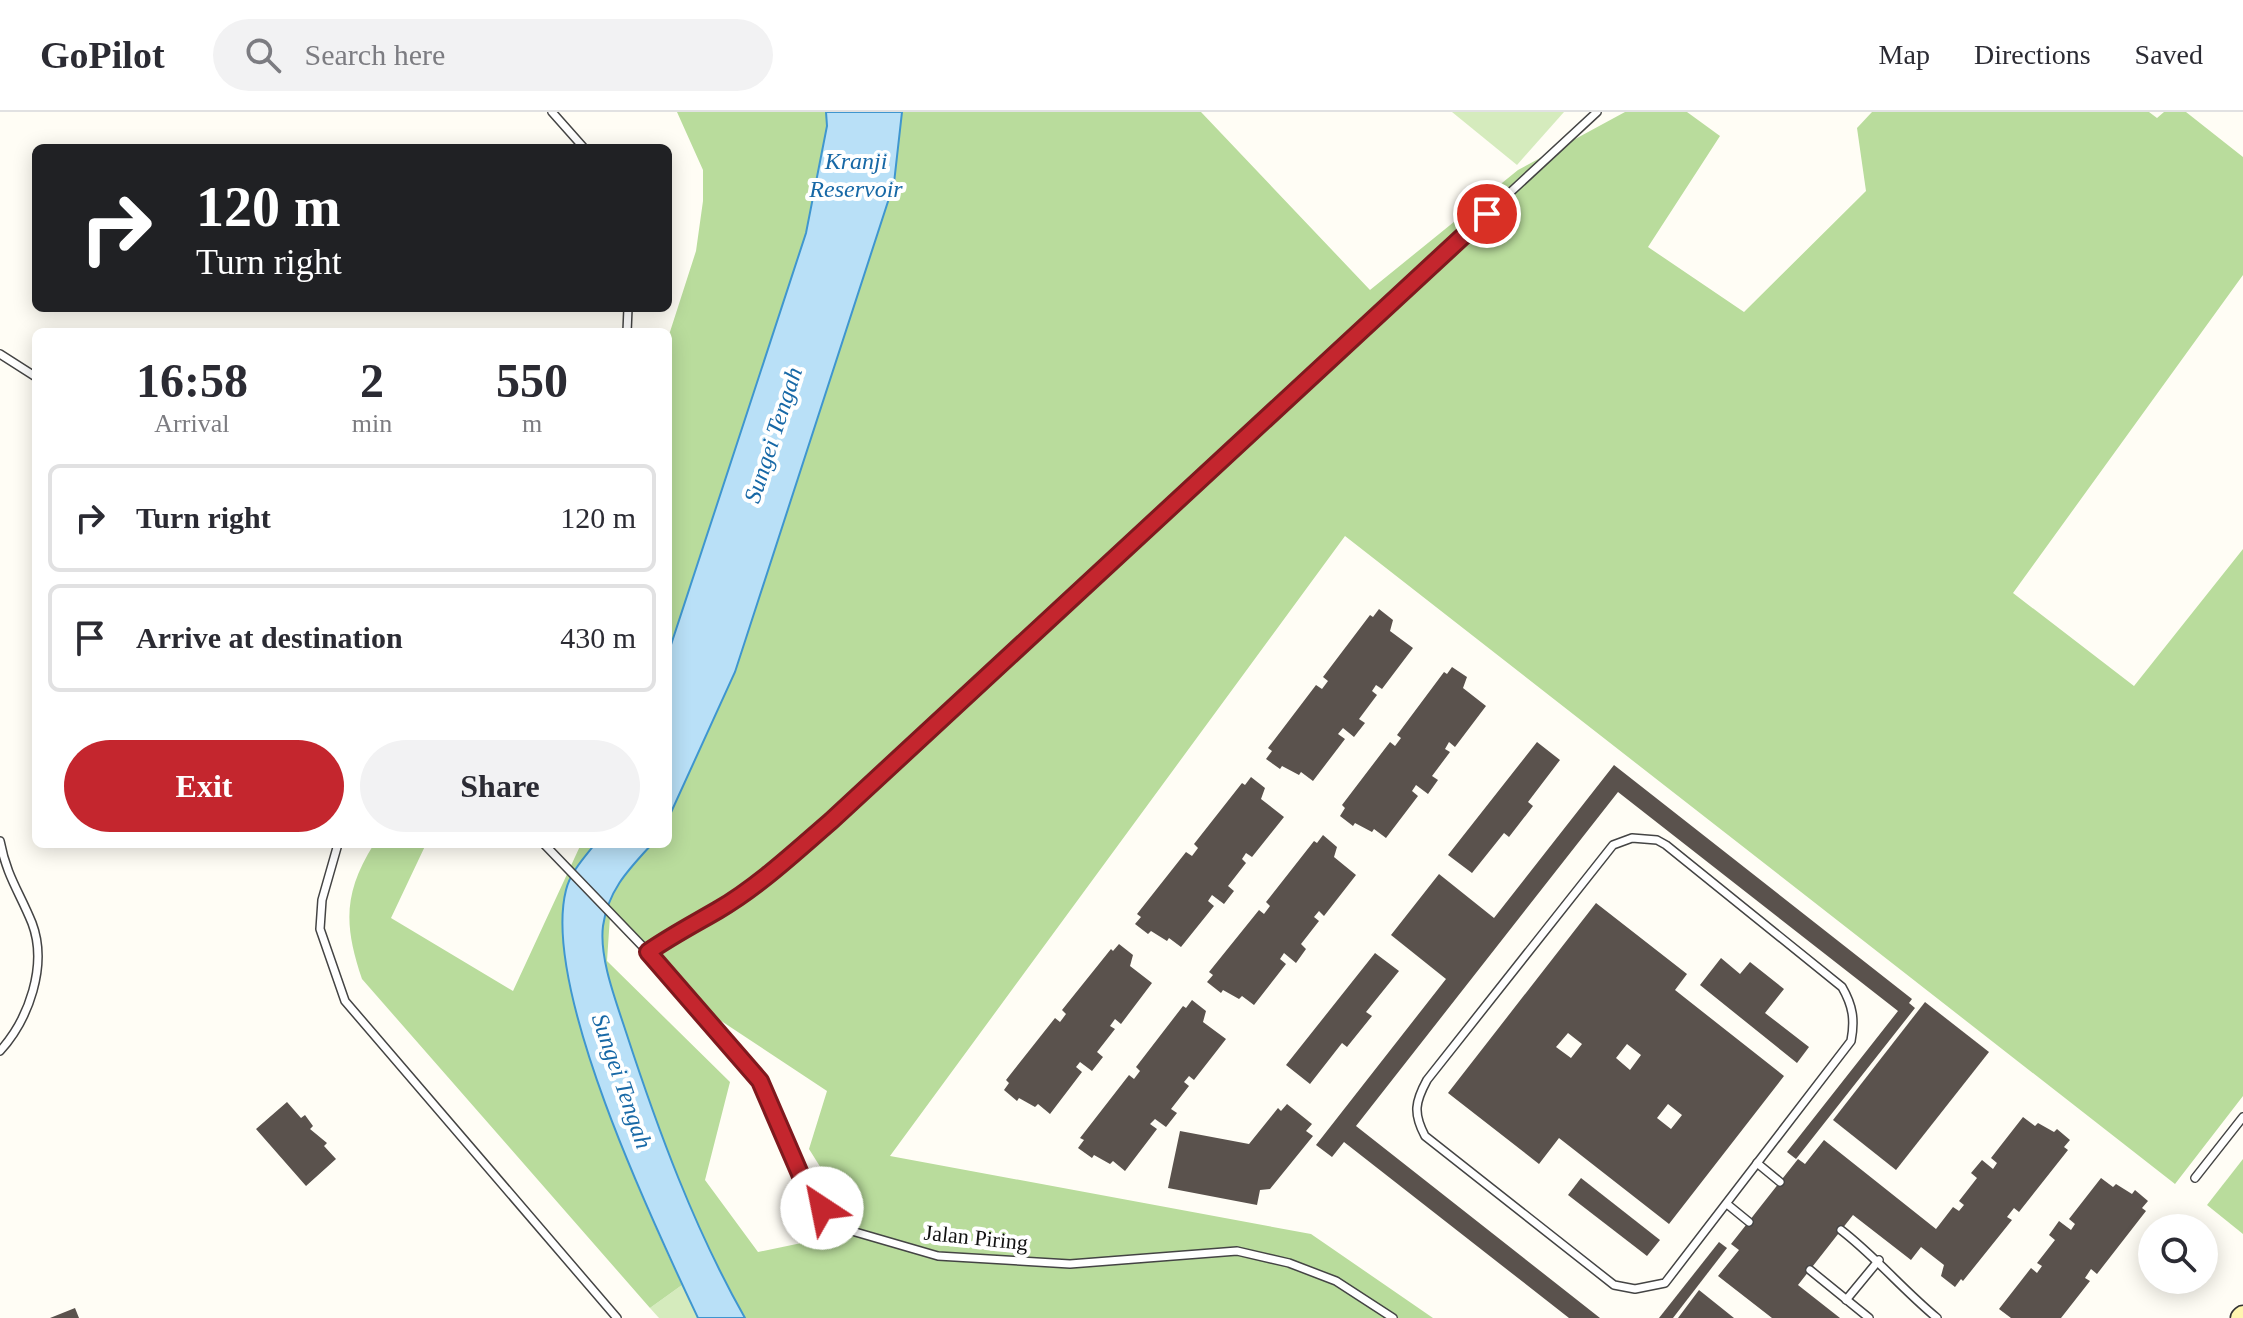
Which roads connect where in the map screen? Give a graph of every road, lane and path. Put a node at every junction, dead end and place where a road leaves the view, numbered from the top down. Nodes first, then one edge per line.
1 (552, 112) edge
2 (1597, 112) edge
3 (580, 144) edge
4 (0, 354) edge
5 (32, 374) edge
6 (0, 841) edge
7 (337, 848) edge
8 (548, 848) edge
9 (3, 877) edge
10 (648, 952) junction
11 (0, 1051) edge
12 (2243, 1117) edge
13 (1757, 1163) junction
14 (2195, 1178) dead end
15 (1780, 1182) dead end
16 (1727, 1204) junction
17 (1749, 1222) dead end
18 (1841, 1230) dead end
19 (1879, 1260) junction
20 (1810, 1270) dead end
21 (1846, 1300) junction
22 (617, 1318) edge
23 (1393, 1318) edge
24 (1869, 1318) edge
25 (1937, 1318) edge

1 - 3 lane
2 - 10 lane
4 - 5 lane
6 - 9 lane
7 - 22 lane
8 - 10 lane, Jalan Piring
9 - 11 lane
10 - 23 lane, Jalan Piring
12 - 14 lane
13 - 15 lane
13 - 16 lane
13 - 16 lane
16 - 17 lane
18 - 19 lane
19 - 21 lane
19 - 25 lane
20 - 21 lane
21 - 24 lane

